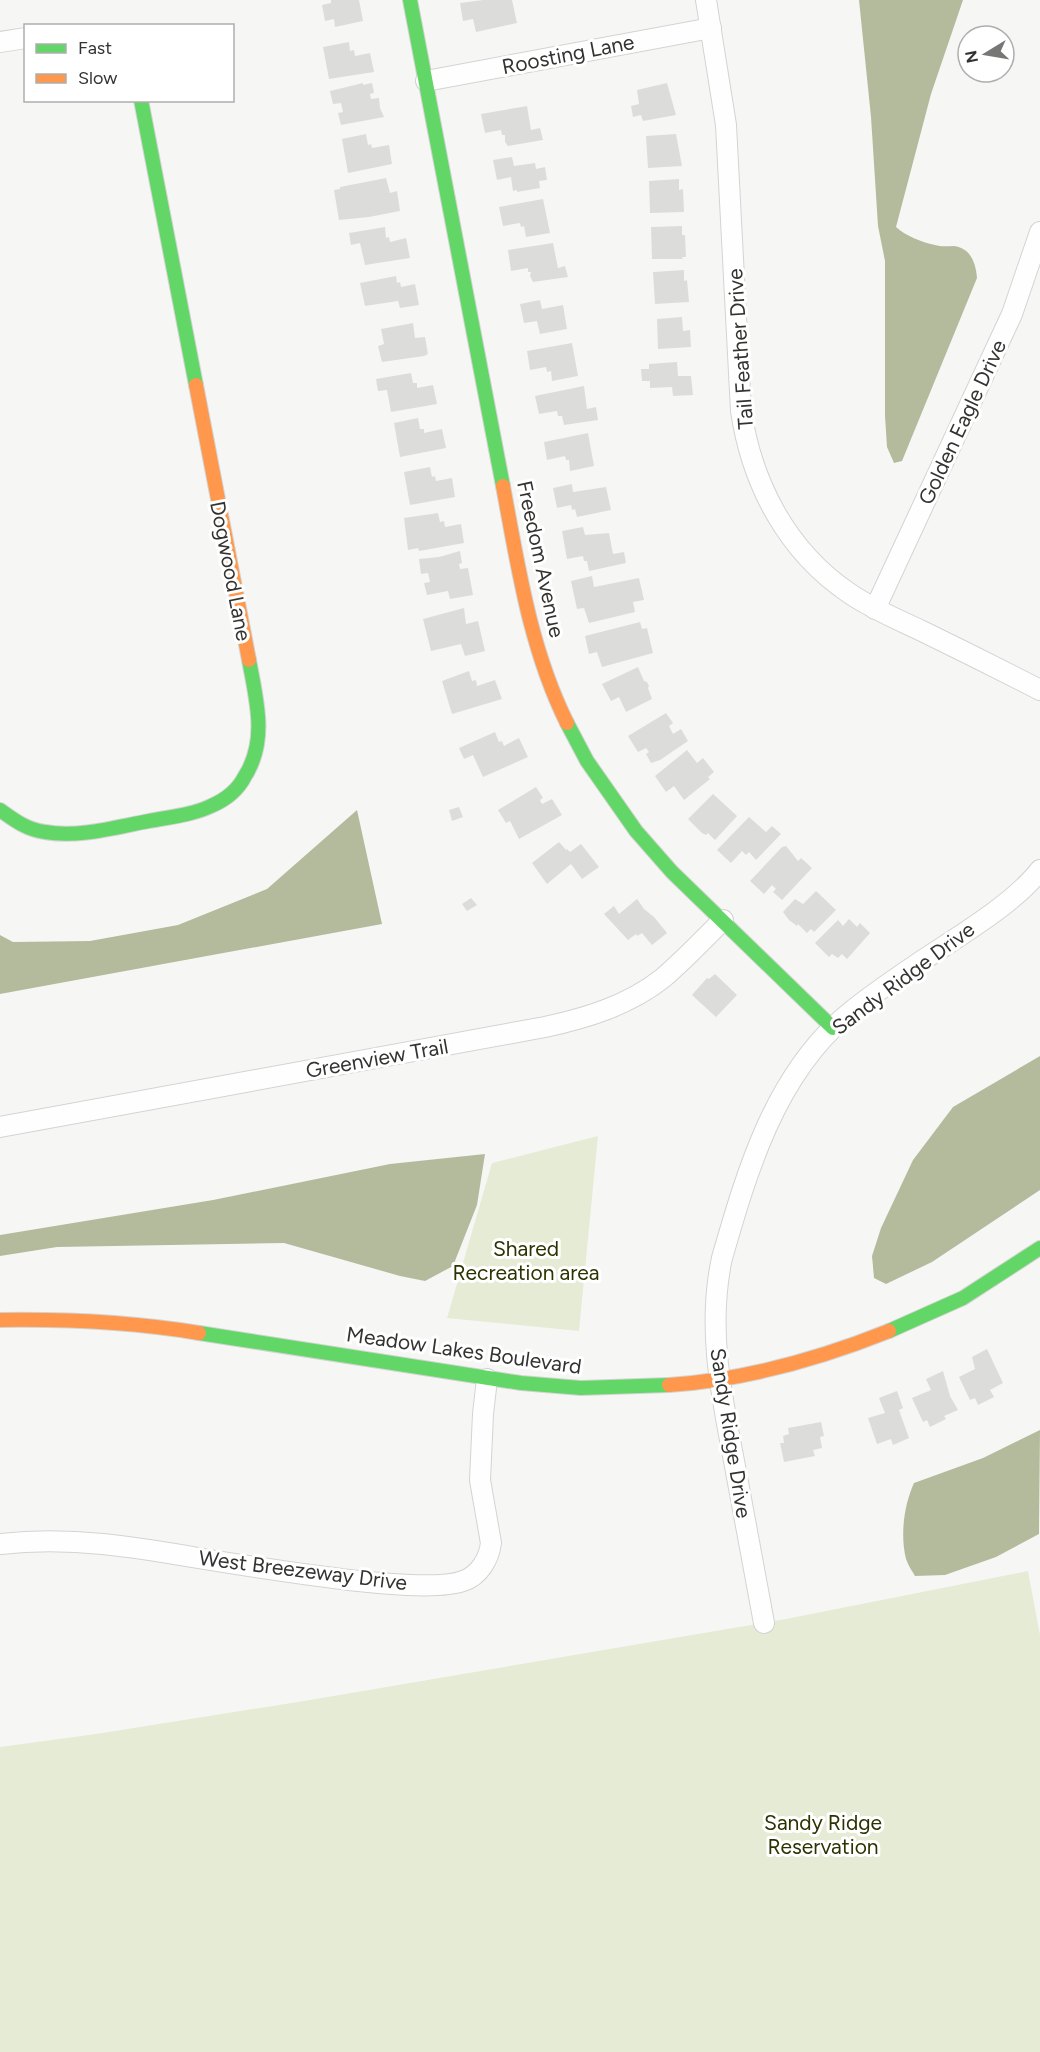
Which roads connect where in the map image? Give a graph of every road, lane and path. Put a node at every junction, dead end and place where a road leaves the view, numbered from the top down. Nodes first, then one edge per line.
1 (410, 0) edge
2 (706, 0) edge
3 (711, 28) junction
4 (24, 38) edge
5 (0, 42) edge
6 (426, 81) junction
7 (141, 102) edge
8 (1040, 232) edge
9 (875, 609) junction
10 (1040, 690) edge
11 (0, 810) edge
12 (1040, 870) edge
13 (723, 920) junction
14 (833, 1028) junction
15 (0, 1127) edge
16 (1040, 1248) edge
17 (0, 1320) edge
18 (487, 1379) junction
19 (719, 1379) junction
20 (0, 1544) edge
21 (764, 1623) dead end

1 - 6 street, Freedom Avenue
2 - 3 street, Tail Feather Drive
3 - 6 street, Roosting Lane
3 - 9 street, Tail Feather Drive
4 - 5 street
6 - 13 street, Freedom Avenue
7 - 11 street, Dogwood Lane
8 - 9 street, Golden Eagle Drive
9 - 10 street, Tail Feather Drive
12 - 14 street, Sandy Ridge Drive
13 - 14 street, Freedom Avenue
13 - 15 street, Greenview Trail
14 - 19 street, Sandy Ridge Drive
16 - 19 street, Meadow Lakes Boulevard
17 - 18 street, Meadow Lakes Boulevard
18 - 19 street, Meadow Lakes Boulevard
18 - 20 street, West Breezeway Drive
19 - 21 street, Sandy Ridge Drive

